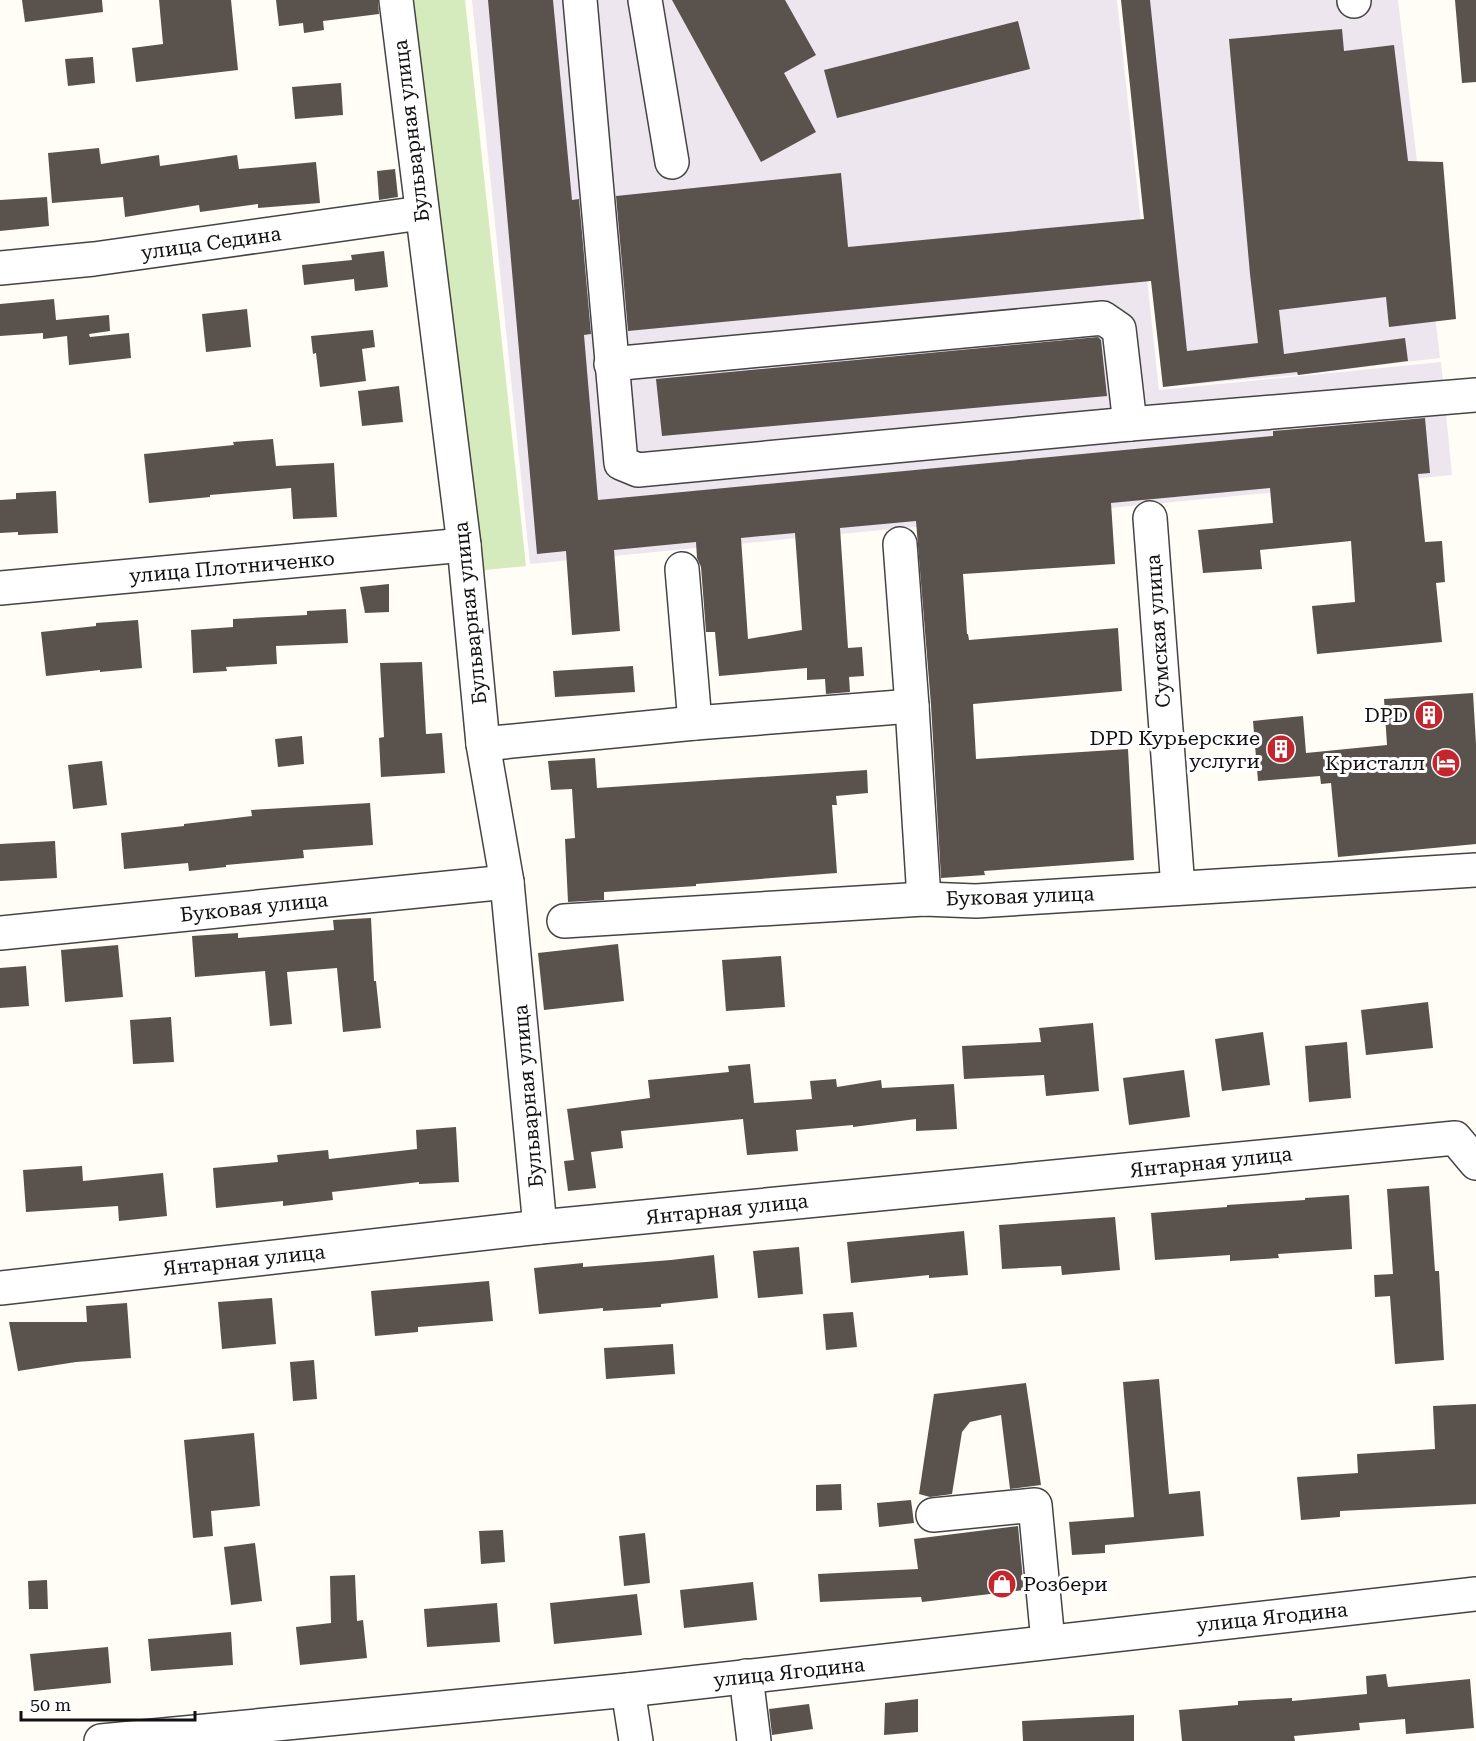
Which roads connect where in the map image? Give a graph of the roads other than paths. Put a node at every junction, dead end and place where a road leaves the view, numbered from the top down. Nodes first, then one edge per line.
1 (396, 0) edge
2 (580, 0) edge
3 (645, 0) edge
4 (672, 162) dead end
5 (421, 213) junction
6 (0, 268) edge
7 (611, 364) junction
8 (1476, 395) edge
9 (1130, 424) junction
10 (1150, 518) dead end
11 (900, 544) dead end
12 (464, 545) junction
13 (682, 569) dead end
14 (0, 588) edge
15 (912, 706) junction
16 (695, 723) junction
17 (483, 744) junction
18 (1476, 870) edge
19 (507, 882) junction
20 (1178, 888) junction
21 (924, 898) junction
22 (564, 921) dead end
23 (0, 933) edge
24 (1476, 1163) edge
25 (540, 1227) junction
26 (0, 1288) edge
27 (933, 1515) dead end
28 (1476, 1594) edge
29 (1048, 1642) junction
30 (746, 1676) junction
31 (628, 1690) junction
32 (100, 1741) edge
33 (636, 1741) edge
34 (754, 1741) edge

1 - 5 street, Бульварная улица
2 - 7 street
3 - 4 street
5 - 6 street, улица Седина
5 - 12 street, Бульварная улица
7 - 9 street
7 - 9 street
8 - 9 street
10 - 20 street, Сумская улица
11 - 15 street
12 - 14 street, улица Плотниченко
12 - 17 street, Бульварная улица
13 - 16 street
15 - 16 street
15 - 21 street
16 - 17 street
17 - 19 street, Бульварная улица
18 - 20 street, Буковая улица
19 - 23 street, Буковая улица
19 - 25 street, Бульварная улица
20 - 21 street, Буковая улица
21 - 22 street, Буковая улица
24 - 25 street, Янтарная улица
25 - 26 street, Янтарная улица
27 - 29 street
28 - 29 street, улица Ягодина
29 - 30 street, улица Ягодина
30 - 31 street, улица Ягодина
30 - 34 street
31 - 32 street, улица Ягодина
31 - 33 street

